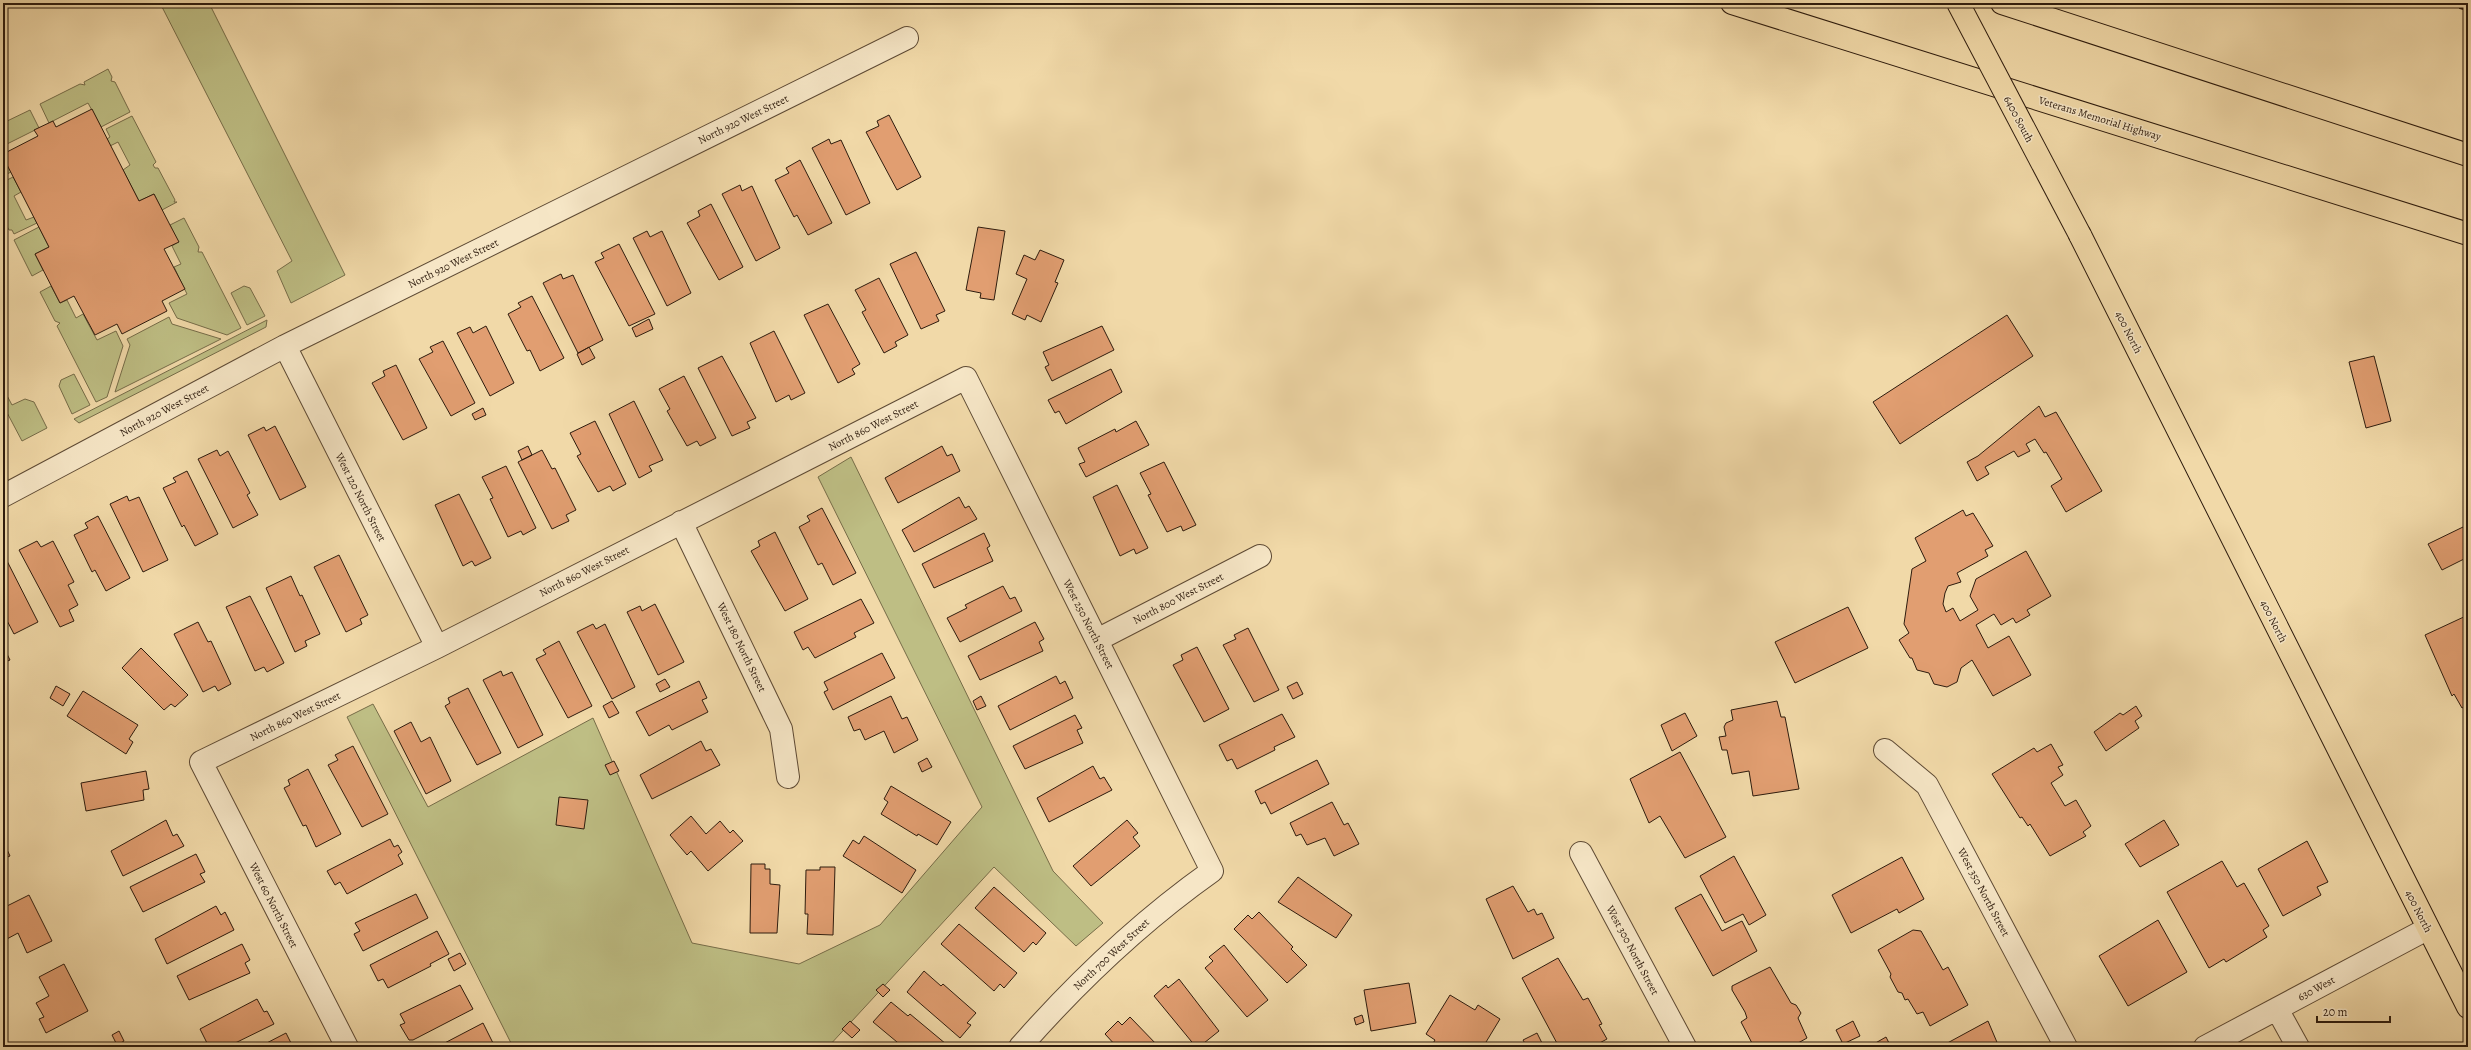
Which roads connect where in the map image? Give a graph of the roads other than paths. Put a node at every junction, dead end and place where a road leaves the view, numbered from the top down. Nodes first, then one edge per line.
1 (1732, 3) edge
2 (1958, 3) edge
3 (2002, 3) edge
4 (907, 38) dead end
5 (2468, 155) edge
6 (2468, 234) edge
7 (2080, 235) joint
8 (285, 346) junction
9 (966, 378) joint
10 (3, 496) edge
11 (681, 522) junction
12 (1260, 556) dead end
13 (1097, 640) junction
14 (437, 647) junction
15 (1885, 750) dead end
16 (201, 762) joint
17 (788, 777) dead end
18 (1580, 853) dead end
19 (1212, 870) joint
20 (2428, 929) junction
21 (2468, 1007) edge
22 (2277, 1009) junction
23 (347, 1047) edge
24 (1020, 1047) edge
25 (1685, 1047) edge
26 (2066, 1047) edge
27 (2205, 1047) edge
28 (2298, 1047) edge

1 - 6 main road, Veterans Memorial Highway
2 - 7 main road, 6400 South, bridge
3 - 5 main road
4 - 8 street, North 920 West Street
7 - 20 main road, 400 North
8 - 10 street, North 920 West Street
8 - 14 street, West 120 North Street
9 - 11 street, North 860 West Street
9 - 13 street, West 250 North Street
11 - 14 street, North 860 West Street
11 - 17 street, West 180 North Street
12 - 13 street, North 800 West Street
13 - 19 street, West 250 North Street
14 - 16 street, North 860 West Street
15 - 26 street, West 350 North Street
16 - 23 street, West 60 North Street
18 - 25 street, West 300 North Street
19 - 24 street, North 700 West Street
20 - 21 main road, 400 North
20 - 22 street, 630 West
22 - 27 street, 630 West
22 - 28 street

